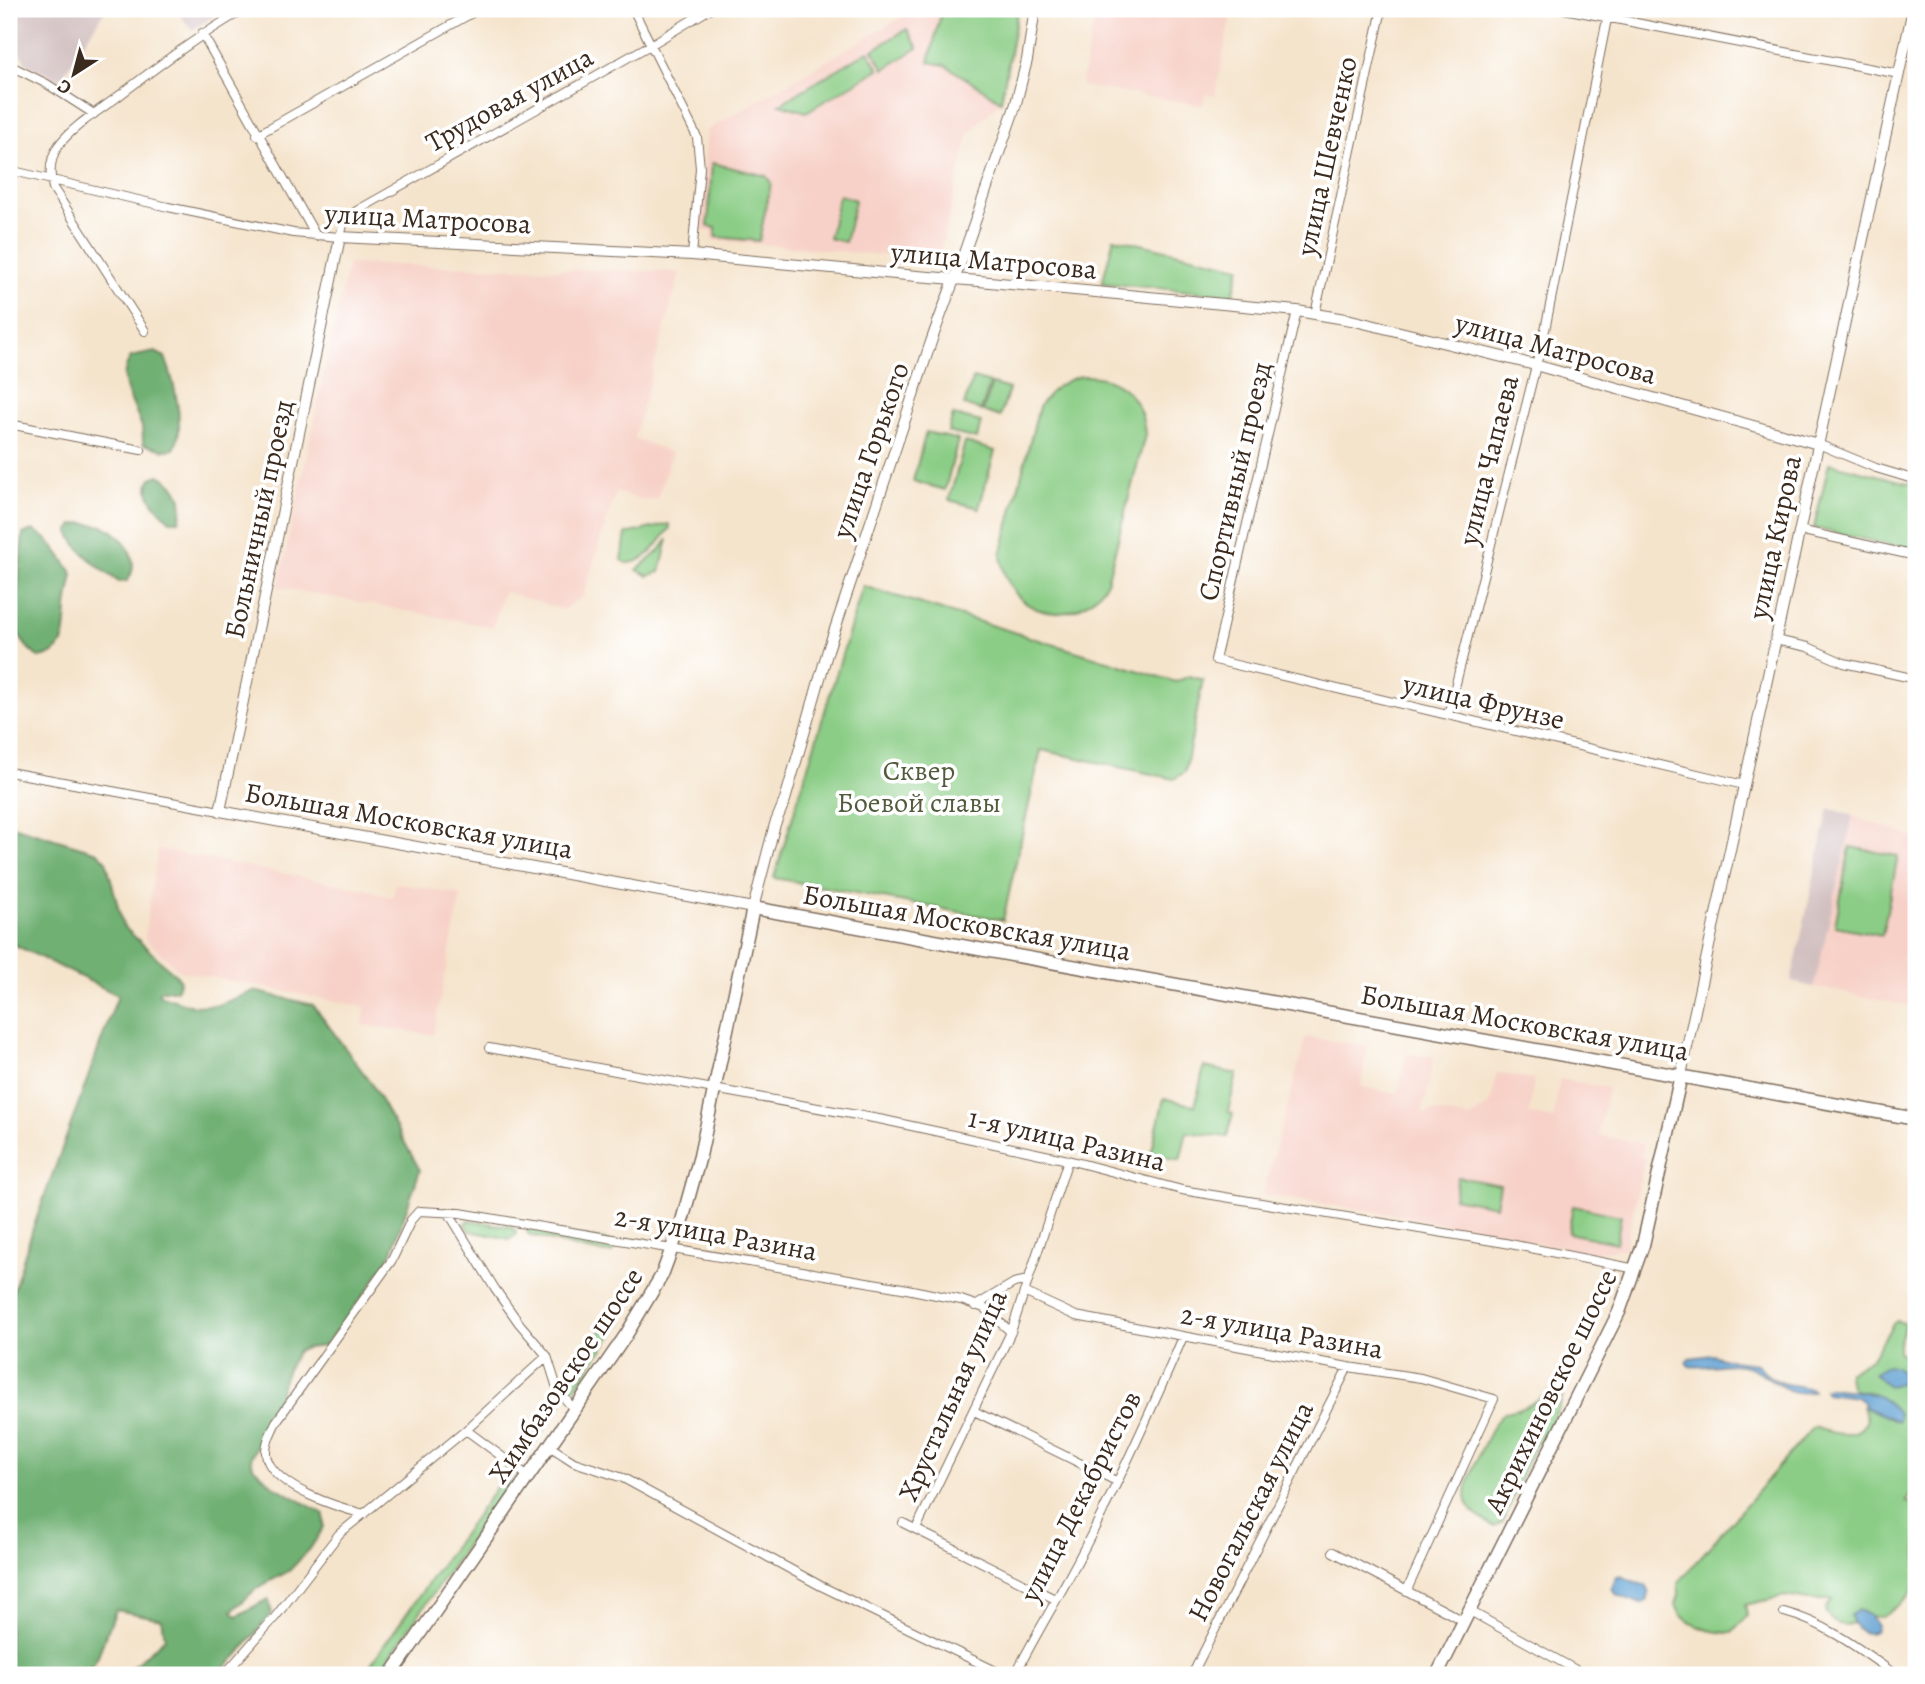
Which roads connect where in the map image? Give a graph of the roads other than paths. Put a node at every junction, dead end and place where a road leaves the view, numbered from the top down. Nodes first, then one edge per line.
1 (245, 9) edge
2 (479, 9) edge
3 (633, 9) edge
4 (710, 9) edge
5 (1035, 9) edge
6 (1382, 9) edge
7 (1564, 9) edge
8 (1609, 9) edge
9 (1913, 9) edge
10 (1607, 19) junction
11 (202, 33) junction
12 (652, 44) junction
13 (9, 65) edge
14 (1899, 74) junction
15 (94, 114) junction
16 (257, 135) junction
17 (9, 170) edge
18 (51, 179) junction
19 (316, 236) junction
20 (340, 237) junction
21 (692, 255) junction
22 (954, 279) junction
23 (1297, 311) junction
24 (1315, 314) junction
25 (145, 331) dead end
26 (1535, 365) junction
27 (9, 424) edge
28 (1818, 444) junction
29 (141, 450) dead end
30 (1916, 480) edge
31 (1799, 530) junction
32 (1916, 556) edge
33 (1775, 640) junction
34 (1214, 660) joint
35 (1916, 679) edge
36 (1448, 715) junction
37 (9, 772) edge
38 (1744, 785) junction
39 (220, 811) junction
40 (753, 908) junction
41 (489, 1048) dead end
42 (1681, 1075) junction
43 (715, 1089) junction
44 (1916, 1119) edge
45 (1068, 1160) junction
46 (448, 1212) junction
47 (673, 1250) junction
48 (1636, 1269) junction
49 (1028, 1280) junction
50 (1024, 1292) junction
51 (975, 1306) junction
52 (1011, 1332) junction
53 (1183, 1336) junction
54 (547, 1356) junction
55 (1348, 1367) junction
56 (574, 1409) junction
57 (974, 1411) junction
58 (466, 1430) junction
59 (549, 1446) junction
60 (528, 1476) junction
61 (1116, 1481) junction
62 (364, 1514) junction
63 (903, 1523) dead end
64 (916, 1530) junction
65 (1333, 1552) dead end
66 (1407, 1590) junction
67 (1055, 1599) junction
68 (1784, 1612) dead end
69 (1467, 1616) junction
70 (224, 1675) edge
71 (391, 1675) edge
72 (1004, 1675) edge
73 (1015, 1675) edge
74 (1192, 1675) edge
75 (1437, 1675) edge
76 (1585, 1675) edge
77 (1896, 1675) edge

1 - 11 street
2 - 16 street
3 - 12 street
4 - 12 street, Трудовая улица
5 - 22 street, улица Горького
6 - 24 street, улица Шевченко
7 - 10 street
8 - 10 street, улица Чапаева
9 - 14 street, улица Кирова
10 - 14 street
10 - 26 street, улица Чапаева
11 - 15 street
11 - 16 street
12 - 20 street, Трудовая улица
12 - 21 street
13 - 15 street
14 - 28 street, улица Кирова
15 - 18 street
16 - 19 street
17 - 18 street, улица Матросова
18 - 19 street, улица Матросова
18 - 25 street
19 - 20 street, улица Матросова
20 - 21 street, улица Матросова
20 - 39 street, Больничный проезд
21 - 22 street, улица Матросова
22 - 23 street, улица Матросова
22 - 40 street, улица Горького
23 - 24 street, улица Матросова
23 - 34 street, Спортивный проезд
24 - 26 street, улица Матросова
26 - 28 street, улица Матросова
26 - 36 street, улица Чапаева
27 - 29 street
28 - 30 street, улица Матросова
28 - 31 street, улица Кирова
31 - 32 street
31 - 33 street, улица Кирова
33 - 35 street
33 - 38 street, улица Кирова
34 - 36 street, улица Фрунзе
36 - 38 street, улица Фрунзе
37 - 39 street, Большая Московская улица
38 - 42 street, улица Кирова
39 - 40 street, Большая Московская улица
40 - 42 main road, Большая Московская улица
40 - 43 main road, Химбазовское шоссе
41 - 43 street, 1-я улица Разина
42 - 44 main road, Большая Московская улица
42 - 48 main road, Акрихиновское шоссе
43 - 45 street, 1-я улица Разина
43 - 47 main road, Химбазовское шоссе
45 - 48 street, 1-я улица Разина
45 - 49 street, Хрустальная улица
46 - 47 street, 2-я улица Разина
46 - 54 street
46 - 62 street, 2-я улица Разина
47 - 51 street, 2-я улица Разина
47 - 56 main road, Химбазовское шоссе
48 - 69 main road, Акрихиновское шоссе
49 - 50 street, Хрустальная улица
49 - 51 street
50 - 52 street, Хрустальная улица
50 - 53 street, 2-я улица Разина
51 - 52 street, 2-я улица Разина
52 - 57 street, Хрустальная улица
53 - 55 street, 2-я улица Разина
53 - 61 street, улица Декабристов
54 - 56 street
54 - 58 street
55 - 66 street, 2-я улица Разина
55 - 74 street, Новогальская улица
56 - 59 main road, Химбазовское шоссе
57 - 61 street
57 - 64 street, Хрустальная улица
58 - 60 street
58 - 62 street
59 - 60 main road, Химбазовское шоссе
59 - 72 street
60 - 71 main road, Химбазовское шоссе
61 - 67 street, улица Декабристов
62 - 70 street
63 - 64 street
64 - 67 street
65 - 66 street
66 - 69 street
67 - 73 street, улица Декабристов
68 - 77 street
69 - 75 main road, Акрихиновское шоссе
69 - 76 street

